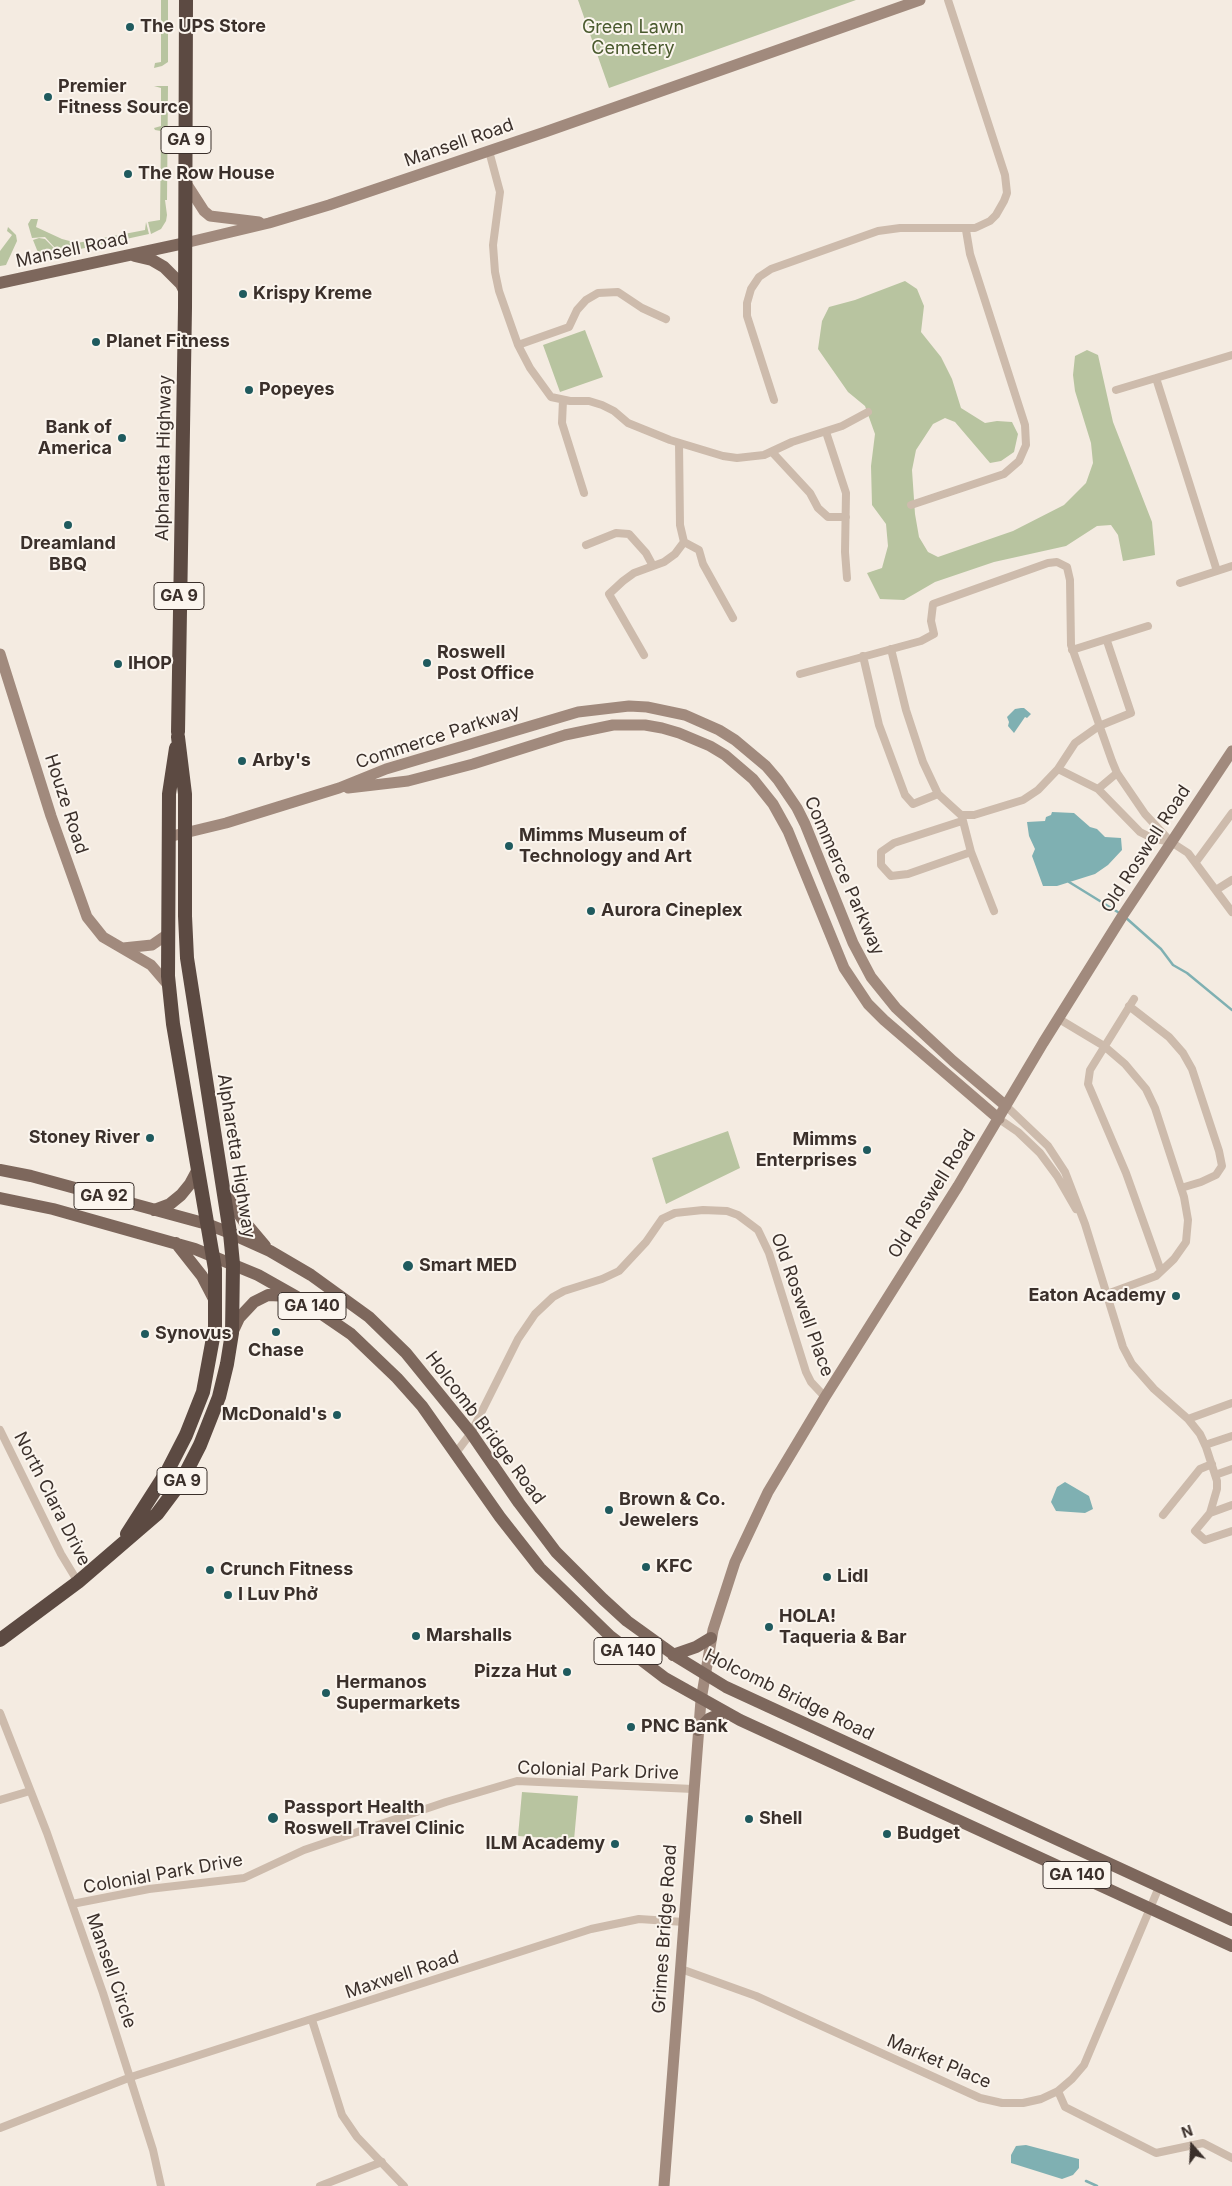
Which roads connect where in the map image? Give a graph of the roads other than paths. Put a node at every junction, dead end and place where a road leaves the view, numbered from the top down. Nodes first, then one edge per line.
1 (186, 0) edge
2 (920, 0) edge
3 (948, 0) edge
4 (489, 151) junction
5 (186, 183) junction
6 (269, 223) junction
7 (966, 230) junction
8 (185, 243) junction
9 (130, 255) junction
10 (0, 283) edge
11 (186, 292) junction
12 (666, 320) dead end
13 (518, 345) junction
14 (1232, 355) edge
15 (1156, 378) junction
16 (1116, 390) dead end
17 (563, 400) junction
18 (774, 400) dead end
19 (868, 412) dead end
20 (826, 432) junction
21 (679, 443) junction
22 (772, 452) junction
23 (584, 493) dead end
24 (911, 505) dead end
25 (846, 517) junction
26 (684, 542) junction
27 (586, 545) dead end
28 (653, 566) junction
29 (1232, 566) edge
30 (1217, 571) junction
31 (847, 578) dead end
32 (1180, 582) dead end
33 (733, 618) dead end
34 (1148, 626) dead end
35 (1107, 640) junction
36 (891, 649) junction
37 (1072, 650) junction
38 (0, 654) edge
39 (644, 655) dead end
40 (863, 656) junction
41 (800, 674) dead end
42 (1099, 726) junction
43 (178, 735) junction
44 (1232, 751) edge
45 (1058, 769) junction
46 (1117, 772) junction
47 (339, 788) junction
48 (1098, 789) junction
49 (938, 794) junction
50 (1232, 814) edge
51 (962, 818) junction
52 (185, 833) junction
53 (168, 837) junction
54 (1171, 842) junction
55 (971, 852) junction
56 (1196, 862) junction
57 (1232, 880) edge
58 (1216, 890) junction
59 (994, 911) dead end
60 (1232, 912) edge
61 (168, 934) junction
62 (123, 948) junction
63 (169, 986) junction
64 (1134, 999) dead end
65 (1129, 1006) junction
66 (1059, 1019) junction
67 (1104, 1046) junction
68 (1006, 1106) junction
69 (999, 1118) junction
70 (198, 1168) junction
71 (0, 1170) edge
72 (1181, 1188) junction
73 (224, 1191) junction
74 (0, 1198) edge
75 (154, 1210) junction
76 (207, 1224) junction
77 (1085, 1224) junction
78 (230, 1233) junction
79 (176, 1243) junction
80 (270, 1251) junction
81 (213, 1256) junction
82 (233, 1264) junction
83 (1161, 1271) junction
84 (1107, 1294) junction
85 (297, 1296) junction
86 (216, 1306) junction
87 (232, 1333) junction
88 (825, 1397) junction
89 (1232, 1403) edge
90 (1188, 1419) junction
91 (0, 1430) edge
92 (471, 1433) junction
93 (1232, 1436) edge
94 (1205, 1445) junction
95 (454, 1454) junction
96 (1212, 1464) junction
97 (168, 1470) junction
98 (1232, 1470) edge
99 (1215, 1475) junction
100 (168, 1500) junction
101 (1232, 1505) edge
102 (1210, 1513) junction
103 (1163, 1514) dead end
104 (1232, 1531) edge
105 (118, 1547) junction
106 (78, 1582) junction
107 (711, 1638) junction
108 (0, 1640) edge
109 (673, 1655) junction
110 (704, 1674) junction
111 (701, 1700) junction
112 (724, 1712) junction
113 (0, 1713) edge
114 (698, 1730) junction
115 (693, 1789) junction
116 (30, 1791) junction
117 (0, 1800) edge
118 (1159, 1887) junction
119 (72, 1904) junction
120 (1150, 1909) junction
121 (1232, 1920) edge
122 (684, 1922) junction
123 (1232, 1946) edge
124 (681, 1969) junction
125 (312, 2020) junction
126 (131, 2077) junction
127 (1058, 2091) junction
128 (0, 2128) edge
129 (1232, 2158) edge
130 (382, 2162) junction
131 (160, 2186) edge
132 (320, 2186) edge
133 (404, 2186) edge
134 (664, 2186) edge

1 - 5 highway, Alpharetta Highway / GA 9
2 - 4 street, Mansell Road
3 - 7 street
4 - 6 street, Mansell Road
4 - 13 street
5 - 6 street
5 - 8 highway, Alpharetta Highway / GA 9
6 - 8 street, Mansell Road
7 - 18 street
7 - 24 street
8 - 9 main road, Mansell Road
8 - 11 highway, Alpharetta Highway / GA 9
9 - 10 main road, Mansell Road
9 - 11 main road
11 - 43 highway, Alpharetta Highway / GA 9
12 - 13 street
13 - 17 street
14 - 15 street
15 - 16 street
15 - 30 street
17 - 21 street
17 - 23 street
19 - 20 street
20 - 22 street
20 - 25 street
21 - 22 street
21 - 26 street
22 - 25 street
25 - 31 street
26 - 28 street
26 - 33 street
27 - 28 street
28 - 39 street
29 - 30 street
30 - 32 street
34 - 35 street
35 - 37 street
35 - 42 street
36 - 37 street
36 - 40 street
36 - 49 street
37 - 42 street
38 - 62 street, Houze Road
40 - 41 street
40 - 49 street
42 - 45 street
42 - 46 street
43 - 52 highway, Alpharetta Highway / GA 9
43 - 53 highway, Alpharetta Highway / GA 9
44 - 54 street, Old Roswell Road
45 - 48 street
45 - 51 street
46 - 48 street
46 - 54 street
47 - 52 street, Commerce Parkway
47 - 68 street, Commerce Parkway
47 - 69 street, Commerce Parkway
48 - 54 street
49 - 51 street
50 - 56 street
51 - 55 street
51 - 55 street
52 - 53 street, Commerce Parkway
52 - 73 highway, Alpharetta Highway / GA 9
53 - 61 highway, Alpharetta Highway / GA 9
54 - 56 street
54 - 66 street, Old Roswell Road
55 - 59 street
56 - 58 street
57 - 58 street
58 - 60 street
61 - 62 street
61 - 63 highway, Alpharetta Highway / GA 9
62 - 63 street, Houze Road
63 - 70 highway, Alpharetta Highway / GA 9
64 - 65 street
65 - 67 street
65 - 72 street
66 - 67 street
66 - 68 street, Old Roswell Road
67 - 72 street
67 - 83 street
68 - 69 street, Old Roswell Road
68 - 77 street
69 - 77 street
69 - 88 street, Old Roswell Road
70 - 75 main road
70 - 76 highway, Alpharetta Highway / GA 9
71 - 75 main road, GA 92
72 - 83 street
73 - 78 highway, Alpharetta Highway / GA 9
73 - 80 main road, GA 140
74 - 79 main road, GA 92
75 - 76 main road, GA 92
76 - 78 main road, Holcomb Bridge Road / GA 92
76 - 81 highway, Alpharetta Highway / GA 9
77 - 84 street
78 - 80 main road, Holcomb Bridge Road / GA 92
78 - 82 highway, Alpharetta Highway / GA 9
79 - 81 main road, GA 92
79 - 86 main road
80 - 92 main road, Holcomb Bridge Road / GA 140
81 - 82 main road, GA 140
81 - 86 highway, Alpharetta Highway / GA 9
82 - 85 main road, GA 140
82 - 87 highway, Alpharetta Highway / GA 9
83 - 84 street
84 - 90 street
85 - 87 main road
85 - 95 main road, GA 140
86 - 97 highway, Alpharetta Highway / GA 9
87 - 100 highway, Alpharetta Highway / GA 9
88 - 92 street, Old Roswell Place
88 - 107 street, Old Roswell Road
89 - 90 street
90 - 94 street
91 - 106 street, North Clara Drive
92 - 95 street, Old Roswell Place
92 - 109 main road, Holcomb Bridge Road / GA 140
93 - 94 street
94 - 96 street
95 - 111 main road, GA 140
96 - 99 street
96 - 103 street
97 - 100 highway
97 - 105 highway, Alpharetta Highway / GA 9
98 - 99 street
99 - 102 street
100 - 105 highway, Alpharetta Highway / GA 9
101 - 102 street
102 - 104 street
105 - 106 highway, Alpharetta Highway / GA 9
106 - 108 highway, Alpharetta Highway / GA 9
107 - 109 main road
107 - 110 street, Old Roswell Road
109 - 110 main road, Holcomb Bridge Road / GA 140
110 - 111 street, Grimes Bridge Road
110 - 118 main road, Holcomb Bridge Road / GA 140
111 - 112 main road, GA 140
111 - 114 street, Grimes Bridge Road
112 - 114 main road
112 - 120 main road, GA 140
113 - 116 street, Mansell Circle
114 - 115 street, Grimes Bridge Road
115 - 119 street, Colonial Park Drive
115 - 122 street, Grimes Bridge Road
116 - 117 street
116 - 119 street, Mansell Circle
118 - 120 street, Market Place
118 - 121 main road, Holcomb Bridge Road / GA 140
119 - 126 street, Mansell Circle
120 - 123 main road, GA 140
120 - 127 street, Market Place
122 - 124 street, Grimes Bridge Road
122 - 125 street, Maxwell Road
124 - 127 street, Market Place
124 - 134 street, Grimes Bridge Road
125 - 126 street, Maxwell Road
125 - 130 street
126 - 128 street, Maxwell Road
126 - 131 street, Mansell Circle
127 - 129 street
130 - 132 street
130 - 133 street

